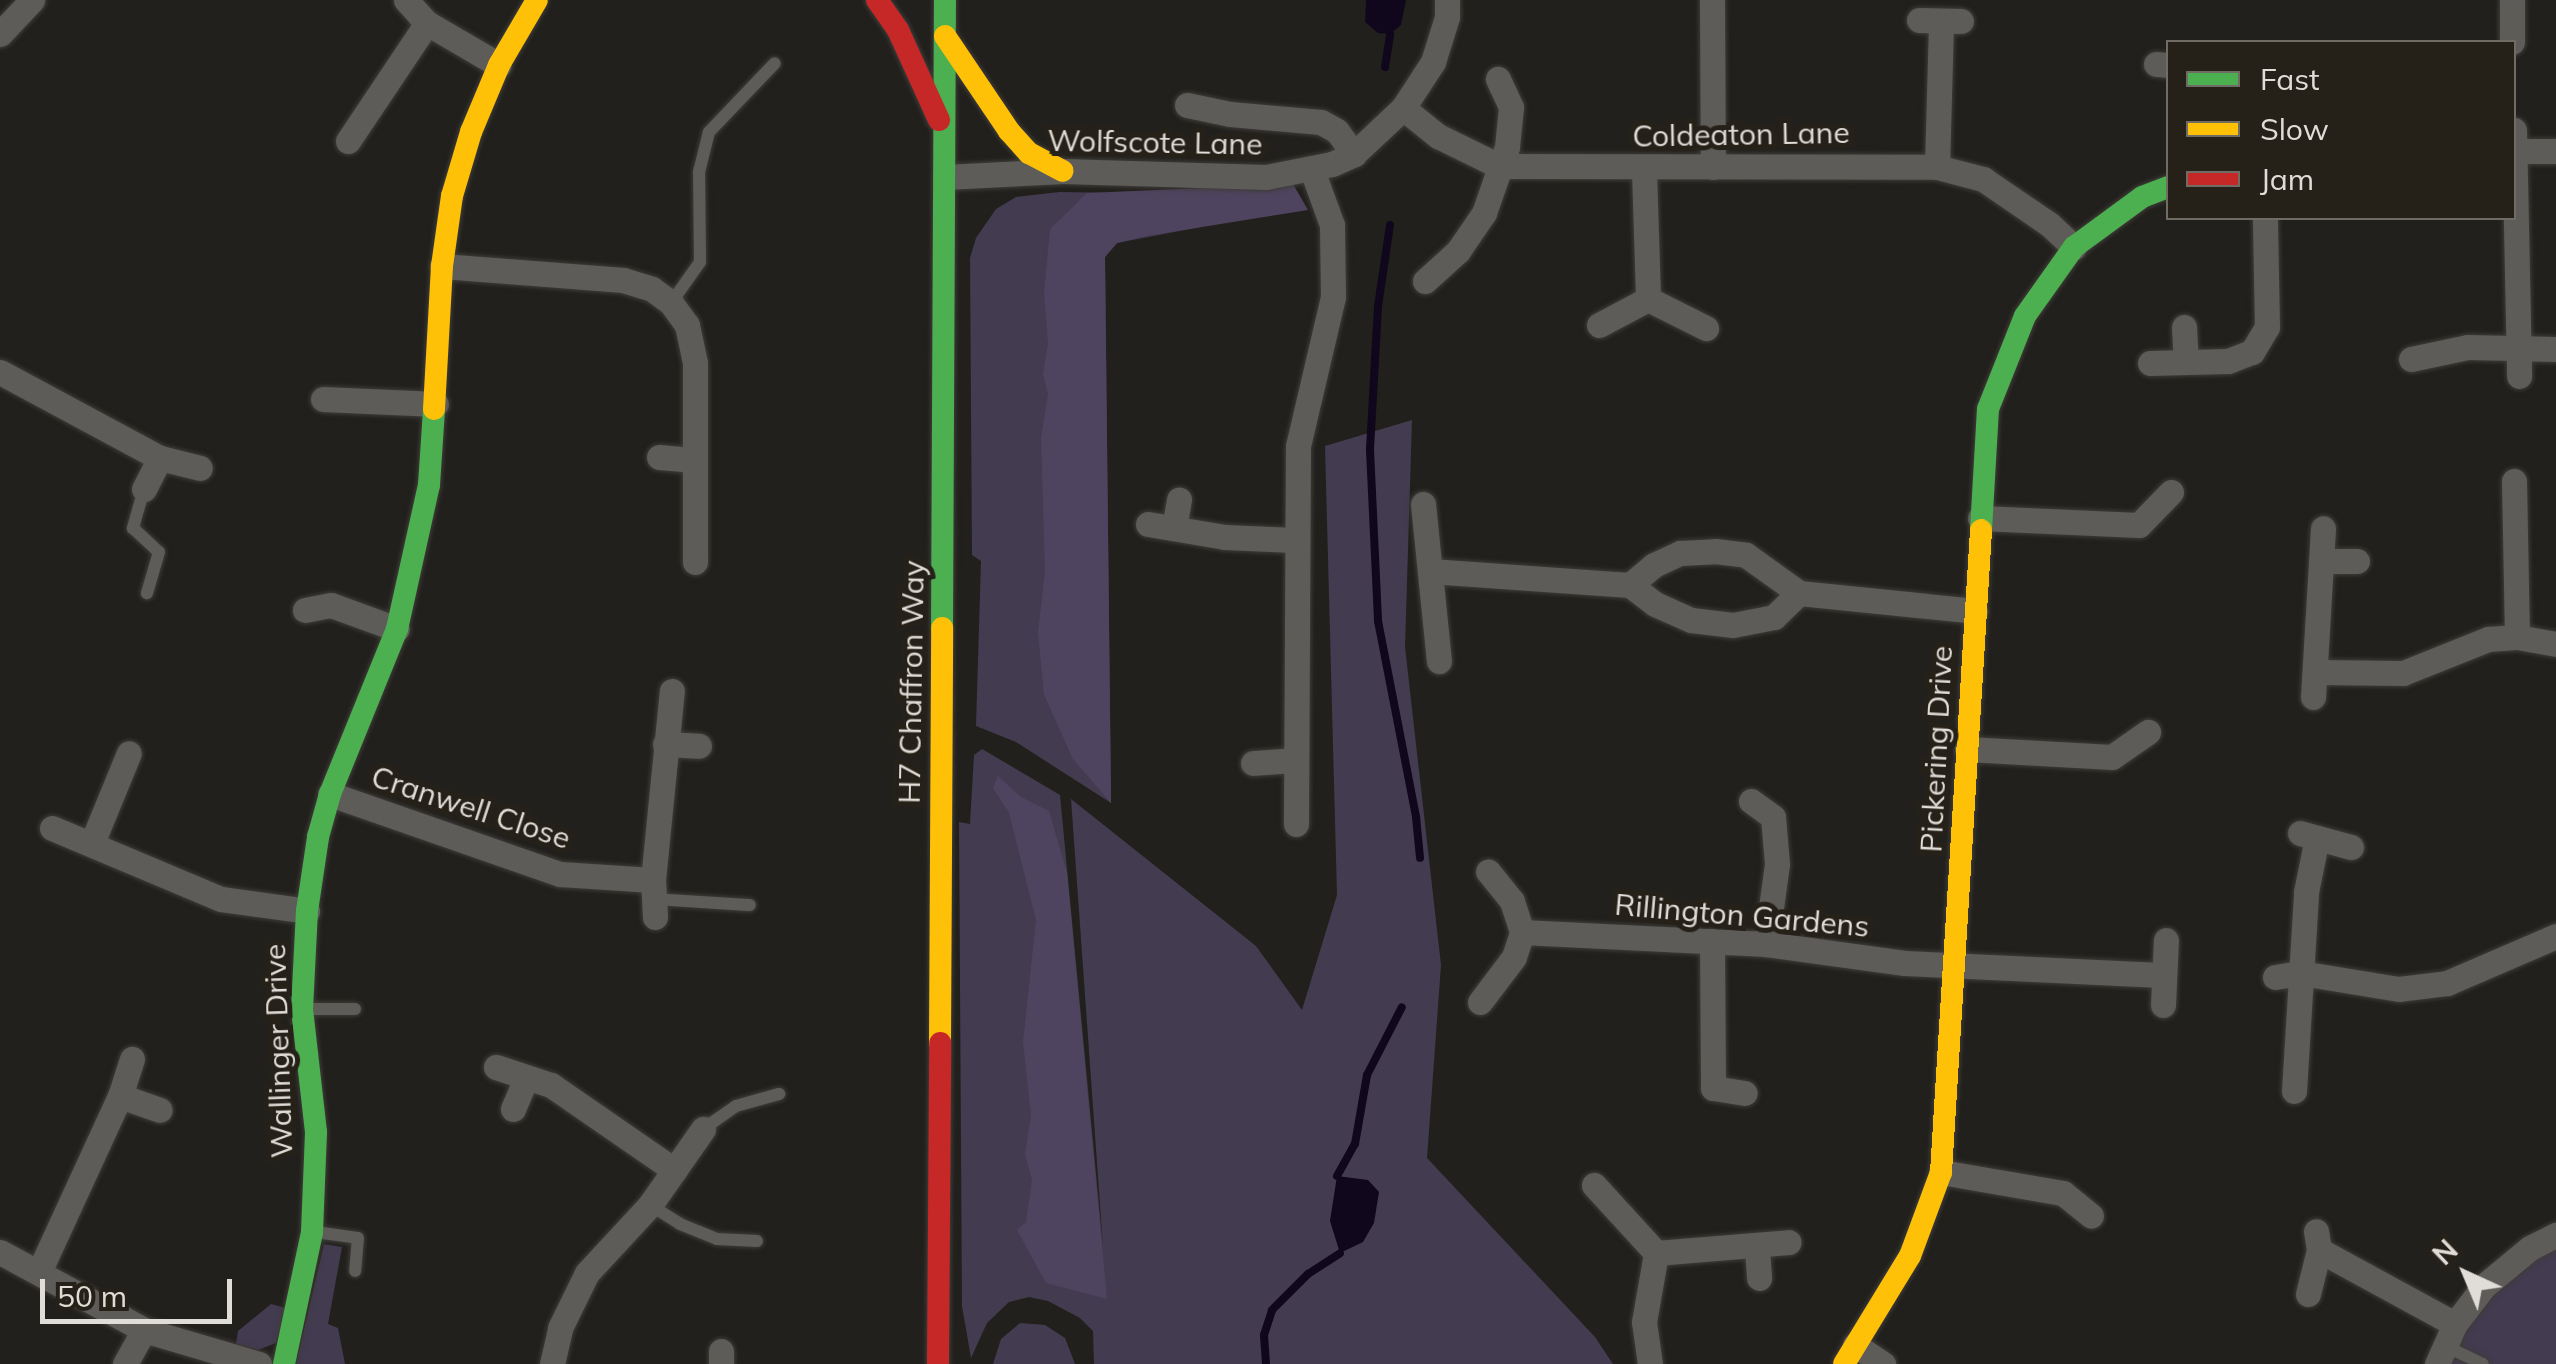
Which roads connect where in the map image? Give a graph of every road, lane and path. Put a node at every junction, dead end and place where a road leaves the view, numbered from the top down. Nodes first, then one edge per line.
1 (32, 0) edge
2 (406, 0) edge
3 (537, 0) edge
4 (877, 0) edge
5 (946, 0) edge
6 (1447, 0) edge
7 (1712, 0) edge
8 (2512, 0) edge
9 (1940, 21) dead end
10 (427, 22) junction
11 (0, 34) edge
12 (944, 35) junction
13 (2512, 40) edge
14 (775, 63) dead end
15 (499, 64) junction
16 (1498, 79) dead end
17 (1186, 105) dead end
18 (1403, 108) junction
19 (946, 134) junction
20 (348, 140) dead end
21 (2516, 144) edge
22 (2556, 151) edge
23 (1354, 154) junction
24 (1500, 166) junction
25 (1714, 167) junction
26 (1937, 167) junction
27 (1312, 170) junction
28 (1644, 170) junction
29 (1063, 171) junction
30 (946, 177) junction
31 (2166, 188) edge
32 (2516, 212) edge
33 (2265, 220) edge
34 (2074, 247) junction
35 (442, 266) junction
36 (1425, 282) dead end
37 (1648, 299) junction
38 (671, 303) junction
39 (1598, 325) dead end
40 (2184, 326) dead end
41 (1706, 328) dead end
42 (2520, 348) junction
43 (2556, 348) edge
44 (2411, 359) dead end
45 (2186, 362) junction
46 (2150, 363) dead end
47 (0, 372) edge
48 (2519, 376) dead end
49 (324, 399) dead end
50 (436, 404) junction
51 (160, 458) junction
52 (659, 458) dead end
53 (696, 460) junction
54 (200, 468) dead end
55 (2514, 481) dead end
56 (144, 489) joint
57 (2171, 492) dead end
58 (1179, 499) dead end
59 (1423, 504) dead end
60 (1980, 518) junction
61 (2323, 528) dead end
62 (1294, 540) junction
63 (2323, 561) junction
64 (2358, 561) dead end
65 (696, 562) dead end
66 (1430, 571) junction
67 (1630, 585) junction
68 (147, 592) dead end
69 (1799, 593) junction
70 (306, 610) dead end
71 (1975, 611) junction
72 (398, 629) junction
73 (2517, 637) junction
74 (2556, 644) edge
75 (1439, 660) dead end
76 (672, 690) dead end
77 (2148, 732) dead end
78 (665, 744) junction
79 (699, 746) dead end
80 (1967, 749) junction
81 (129, 752) dead end
82 (1296, 760) junction
83 (1252, 763) dead end
84 (330, 794) junction
85 (1751, 801) dead end
86 (1296, 824) dead end
87 (52, 828) dead end
88 (92, 842) junction
89 (2351, 847) dead end
90 (1488, 871) dead end
91 (654, 899) junction
92 (750, 905) dead end
93 (307, 912) junction
94 (1522, 932) junction
95 (2556, 936) edge
96 (2166, 940) dead end
97 (1712, 941) junction
98 (1766, 944) junction
99 (1956, 965) junction
100 (2301, 973) junction
101 (2161, 975) junction
102 (2275, 977) dead end
103 (1480, 1002) dead end
104 (2163, 1005) dead end
105 (302, 1009) junction
106 (356, 1009) dead end
107 (132, 1059) dead end
108 (496, 1067) dead end
109 (526, 1078) junction
110 (2294, 1091) dead end
111 (1745, 1093) dead end
112 (780, 1094) dead end
113 (120, 1096) junction
114 (513, 1109) dead end
115 (160, 1110) dead end
116 (703, 1129) joint
117 (674, 1170) junction
118 (1941, 1172) junction
119 (1595, 1198) dead end
120 (650, 1205) junction
121 (2091, 1216) dead end
122 (312, 1232) junction
123 (2556, 1236) edge
124 (756, 1242) dead end
125 (1790, 1242) dead end
126 (1756, 1248) junction
127 (0, 1252) edge
128 (1656, 1254) junction
129 (355, 1270) dead end
130 (39, 1272) junction
131 (1758, 1278) dead end
132 (2308, 1294) dead end
133 (144, 1330) junction
134 (2445, 1344) edge
135 (1850, 1355) edge
136 (125, 1364) edge
137 (259, 1364) edge
138 (284, 1364) edge
139 (552, 1364) edge
140 (938, 1364) edge
141 (1650, 1364) edge
142 (1882, 1364) edge
143 (2483, 1364) edge

1 - 11 street
2 - 10 street
3 - 15 street, Wallinger Drive
4 - 19 street
5 - 12 street, H7 Chaffron Way
6 - 18 street, Wolfscote Lane
7 - 25 street
8 - 13 street
9 - 26 street
10 - 15 street
10 - 20 street
12 - 19 street, H7 Chaffron Way
12 - 29 street
14 - 38 lane
15 - 35 street, Wallinger Drive
16 - 24 street
17 - 23 street
18 - 23 street, Wolfscote Lane
18 - 24 street, Coldeaton Lane
19 - 30 street, H7 Chaffron Way
21 - 22 street
23 - 27 street, Wolfscote Lane
24 - 28 street, Coldeaton Lane
24 - 36 street
25 - 26 street, Coldeaton Lane
25 - 28 street, Coldeaton Lane
26 - 34 street, Coldeaton Lane
27 - 29 street, Wolfscote Lane
27 - 62 street
28 - 37 street
29 - 30 street, Wolfscote Lane
30 - 140 street, H7 Chaffron Way
31 - 34 street, Pickering Drive
32 - 42 street
33 - 45 street
34 - 60 street, Pickering Drive
35 - 38 street
35 - 50 street, Wallinger Drive
37 - 39 street
37 - 41 street
38 - 53 street
40 - 45 street
42 - 43 street
42 - 44 street
42 - 48 street
45 - 46 street
47 - 51 street
49 - 50 street
50 - 72 street, Wallinger Drive
51 - 54 street
51 - 56 street
52 - 53 street
53 - 65 street
55 - 73 street
56 - 68 lane
57 - 60 street
58 - 62 street
59 - 66 street
60 - 71 street, Pickering Drive
61 - 63 street
62 - 82 street
63 - 64 street
63 - 73 street
66 - 67 street
66 - 75 street
67 - 69 street
67 - 69 street
69 - 71 street
70 - 72 street
71 - 80 street, Pickering Drive
72 - 84 street, Wallinger Drive
73 - 74 street
76 - 78 street
77 - 80 street
78 - 79 street
78 - 91 street
80 - 99 street, Pickering Drive
81 - 88 street
82 - 83 street
82 - 86 street
84 - 91 street, Cranwell Close
84 - 93 street, Wallinger Drive
85 - 98 street
87 - 88 street
88 - 93 street
89 - 100 street
90 - 94 street
91 - 92 lane
93 - 105 street, Wallinger Drive
94 - 97 street, Rillington Gardens
94 - 103 street
95 - 100 street
96 - 101 street
97 - 98 street, Rillington Gardens
97 - 111 street
98 - 99 street, Rillington Gardens
99 - 101 street, Rillington Gardens
99 - 118 street, Pickering Drive
100 - 102 street
100 - 110 street
101 - 104 street
105 - 106 lane
105 - 122 street, Wallinger Drive
107 - 113 street
108 - 109 street
109 - 114 street
109 - 117 street
112 - 116 lane
113 - 115 street
113 - 130 street
116 - 117 street
117 - 120 street
118 - 121 street
118 - 135 street, Pickering Drive
119 - 128 street
120 - 124 lane
120 - 139 street
122 - 129 lane
122 - 138 street, Wallinger Drive
123 - 134 street
125 - 126 street
126 - 128 street
126 - 131 street
127 - 130 street
128 - 141 street
130 - 133 street
132 - 134 street
133 - 136 street
133 - 137 street
134 - 143 lane
135 - 142 street

